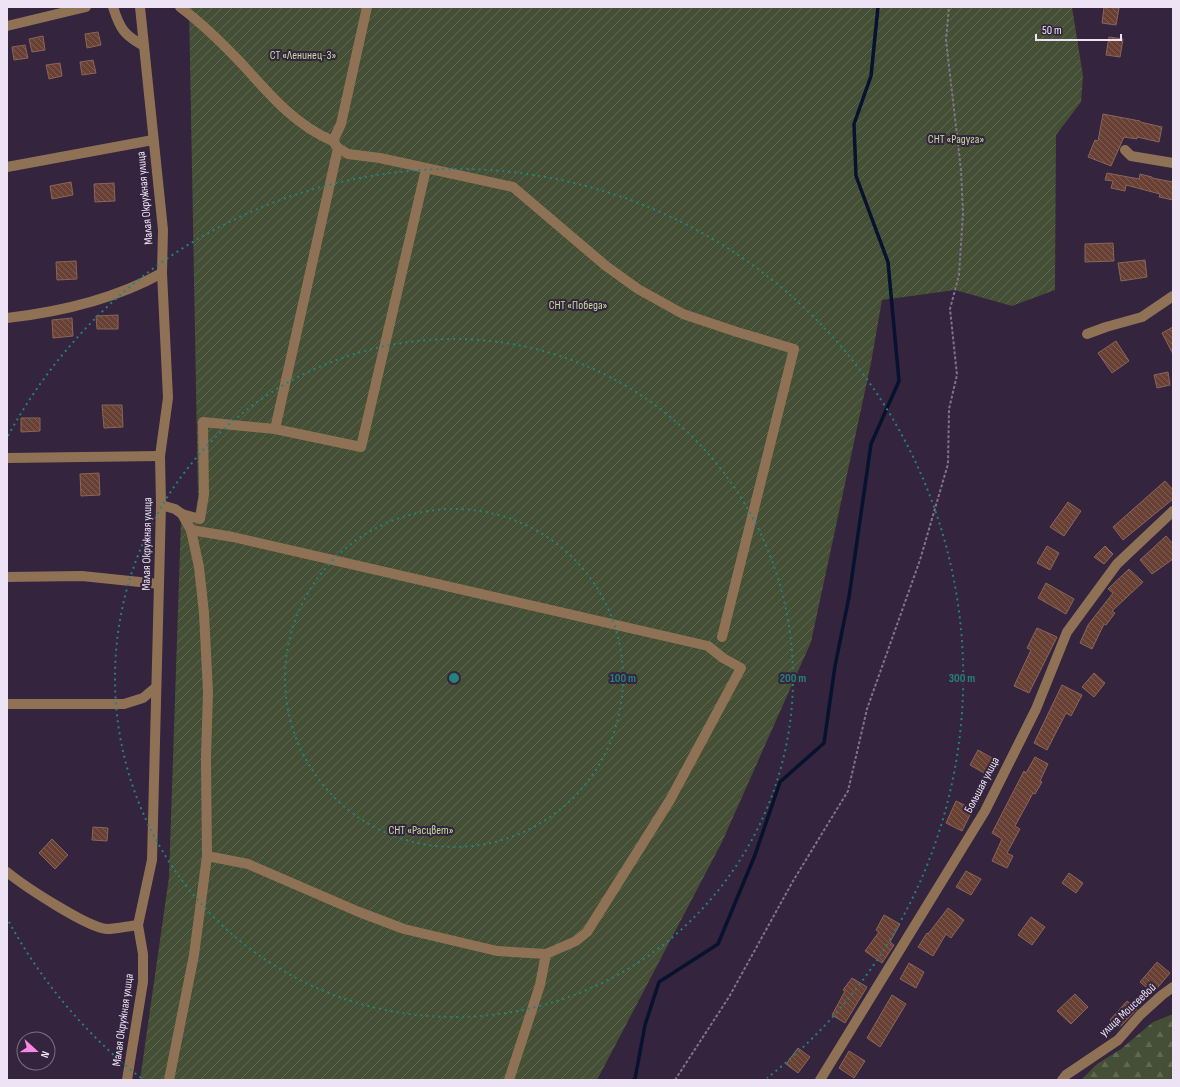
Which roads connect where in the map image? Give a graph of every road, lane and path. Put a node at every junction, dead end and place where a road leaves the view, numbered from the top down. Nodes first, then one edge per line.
1 (86, 7) edge
2 (113, 7) edge
3 (140, 7) edge
4 (180, 7) edge
5 (367, 7) edge
6 (949, 7) edge
7 (7, 26) edge
8 (144, 46) junction
9 (153, 140) junction
10 (336, 145) junction
11 (1125, 150) dead end
12 (1173, 164) edge
13 (7, 167) edge
14 (426, 169) junction
15 (162, 273) junction
16 (1173, 296) edge
17 (7, 318) edge
18 (1087, 334) dead end
19 (275, 429) junction
20 (160, 456) junction
21 (7, 458) edge
22 (161, 505) junction
23 (1173, 511) edge
24 (182, 514) junction
25 (191, 530) junction
26 (7, 577) edge
27 (159, 584) junction
28 (722, 637) dead end
29 (155, 688) junction
30 (7, 704) edge
31 (207, 856) junction
32 (7, 872) edge
33 (138, 925) junction
34 (546, 954) junction
35 (1173, 987) edge
36 (127, 1080) edge
37 (169, 1080) edge
38 (509, 1080) edge
39 (675, 1080) edge
40 (820, 1080) edge
41 (1062, 1080) edge

1 - 7 street
2 - 8 street
3 - 8 street, Малая Окружная улица
4 - 10 street
5 - 10 street
6 - 39 path
8 - 9 street, Малая Окружная улица
9 - 13 street
9 - 15 street, Малая Окружная улица
10 - 14 street
10 - 19 street
11 - 12 street
14 - 19 street
14 - 28 street
15 - 17 street
15 - 20 street, Малая Окружная улица
16 - 18 street
19 - 24 street
20 - 21 street
20 - 22 street, Малая Окружная улица
22 - 24 street
22 - 27 street, Малая Окружная улица
23 - 40 street, Большая улица
24 - 25 street
25 - 31 street
25 - 34 street
26 - 27 street
27 - 29 street, Малая Окружная улица
29 - 30 street
29 - 33 street, Малая Окружная улица
31 - 34 street
31 - 37 street
32 - 33 street
33 - 36 street, Малая Окружная улица
34 - 38 street
35 - 41 street, улица Моисеевой

